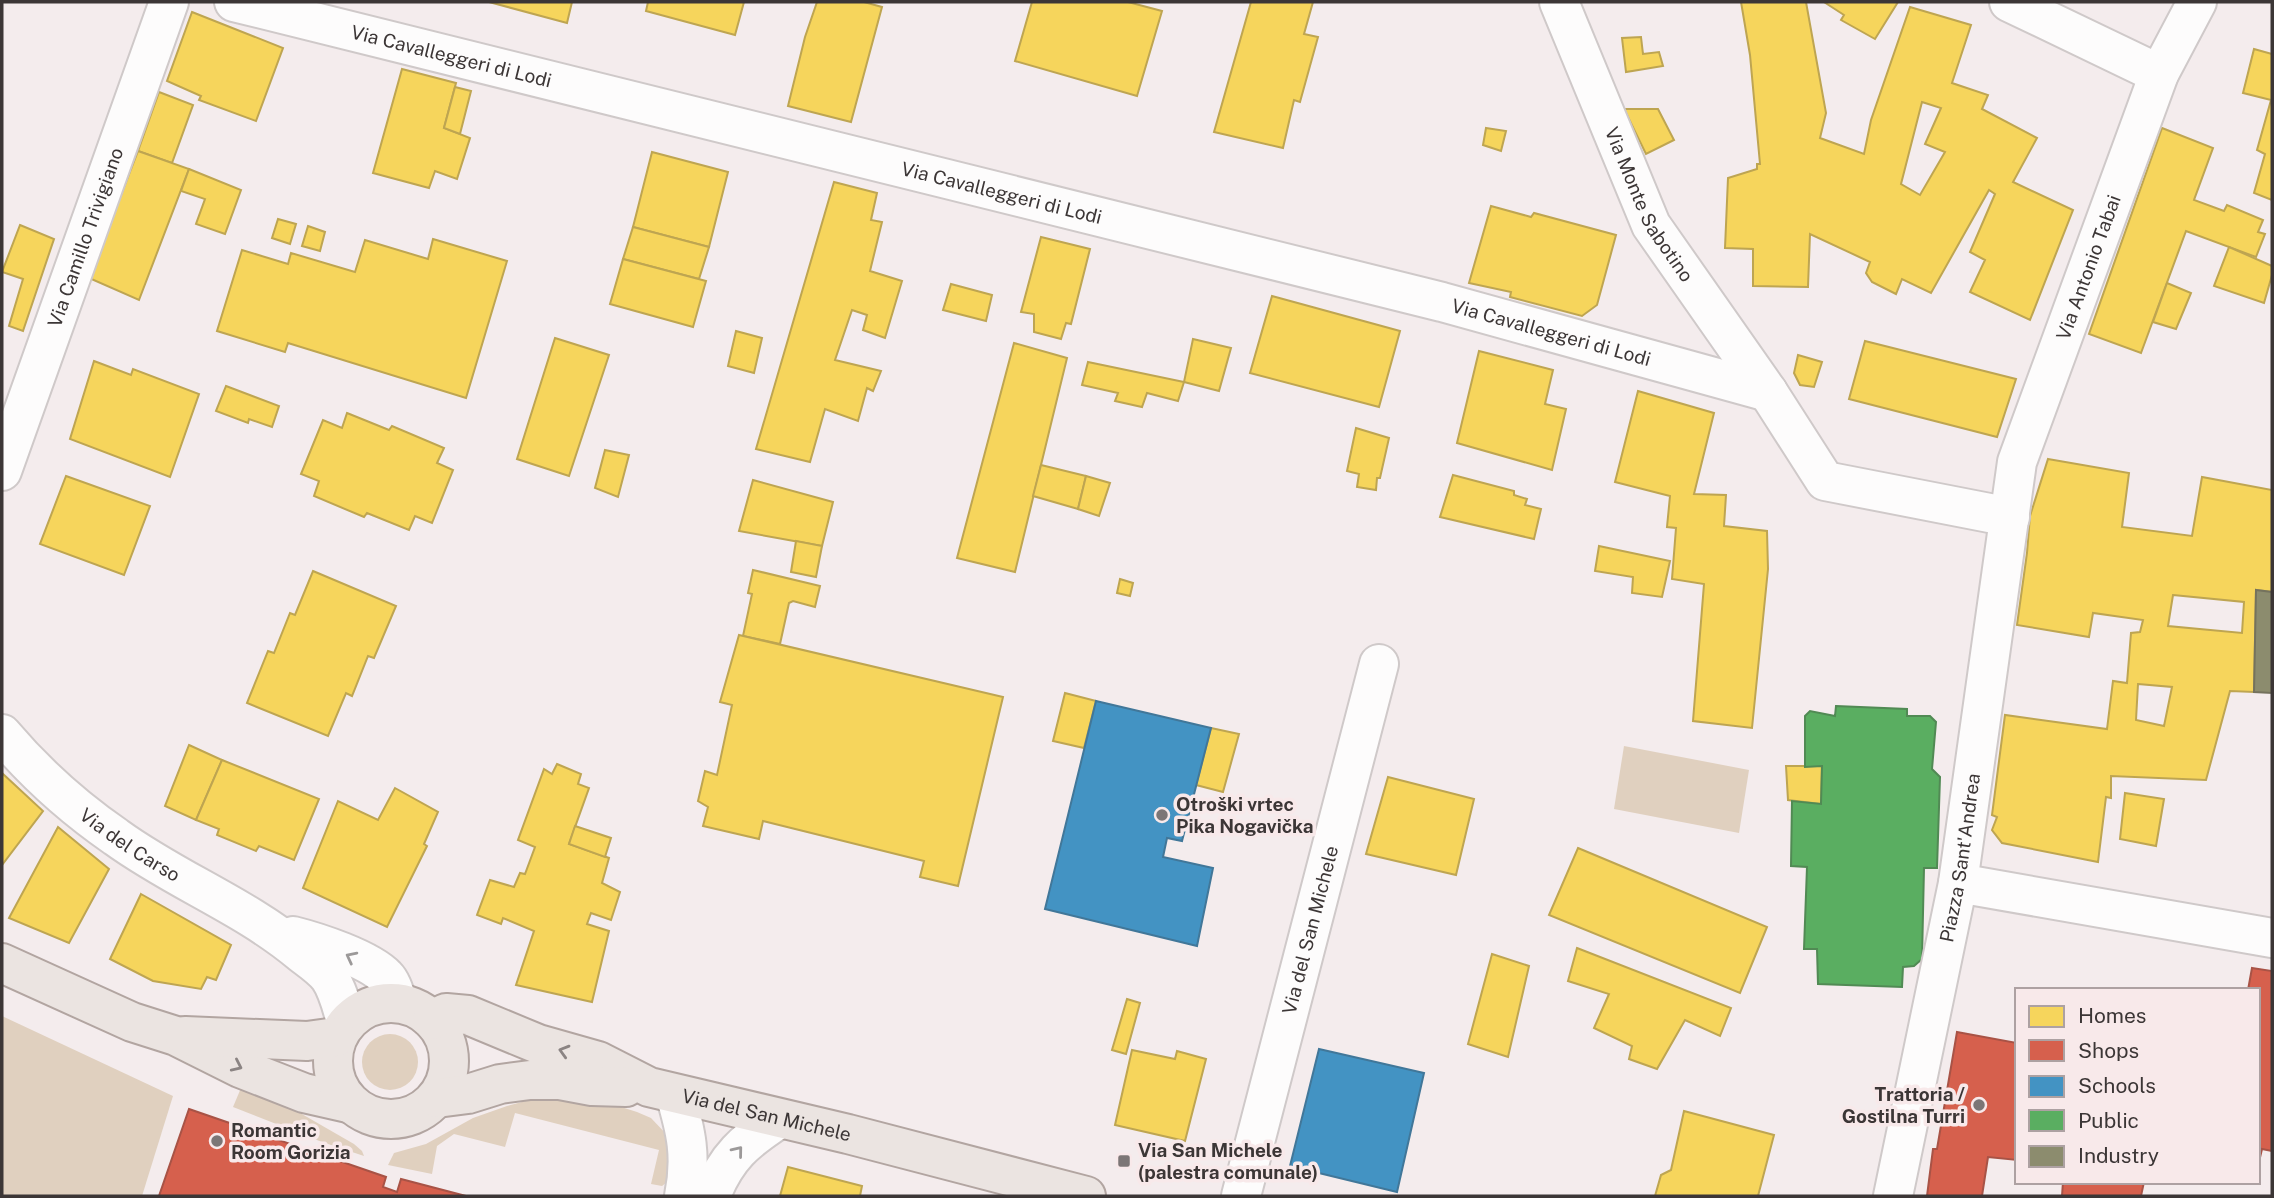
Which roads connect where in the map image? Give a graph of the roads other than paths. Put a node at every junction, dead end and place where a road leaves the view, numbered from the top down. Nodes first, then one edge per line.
1 (170, 2) edge
2 (234, 2) edge
3 (1559, 2) edge
4 (2009, 2) edge
5 (2197, 2) edge
6 (2158, 74) junction
7 (1768, 392) junction
8 (2017, 462) joint
9 (2, 471) edge
10 (2010, 517) junction
11 (1379, 664) dead end
12 (2, 734) edge
13 (1958, 884) junction
14 (274, 931) junction
15 (2272, 938) edge
16 (2, 963) edge
17 (398, 1003) junction
18 (432, 1020) junction
19 (342, 1030) junction
20 (176, 1036) junction
21 (662, 1090) junction
22 (437, 1098) junction
23 (348, 1103) junction
24 (779, 1119) junction
25 (684, 1196) edge
26 (711, 1196) edge
27 (1086, 1196) edge
28 (1241, 1196) edge
29 (1893, 1196) edge

1 - 9 street, Via Camillo Trivigiano
2 - 7 street, Via Cavalleggeri di Lodi
3 - 7 street, Via Monte Sabotino
4 - 6 street
5 - 6 street, Via Antonio Tabai
6 - 8 street, Via Antonio Tabai
7 - 10 street
8 - 10 street, Piazza Sant'Andrea
10 - 13 street, Piazza Sant'Andrea
11 - 28 street, Via del San Michele
12 - 14 street, Via del Carso
13 - 15 street
13 - 29 street, Piazza Sant'Andrea
17 -> 14 street, Via del Carso
14 - 19 street, Via del Carso
16 - 20 main road, Via del San Michele
17 - 18 main road
17 - 19 main road, Via del San Michele
21 -> 18 main road, Via del San Michele
18 - 22 main road
19 - 20 main road, Via del San Michele
19 - 23 main road
20 -> 23 main road, Via del San Michele
21 - 22 main road, Via del San Michele
21 - 24 main road, Via del San Michele
21 - 25 street
22 - 23 main road, Via del San Michele
26 -> 24 street
24 - 27 main road, Via del San Michele

